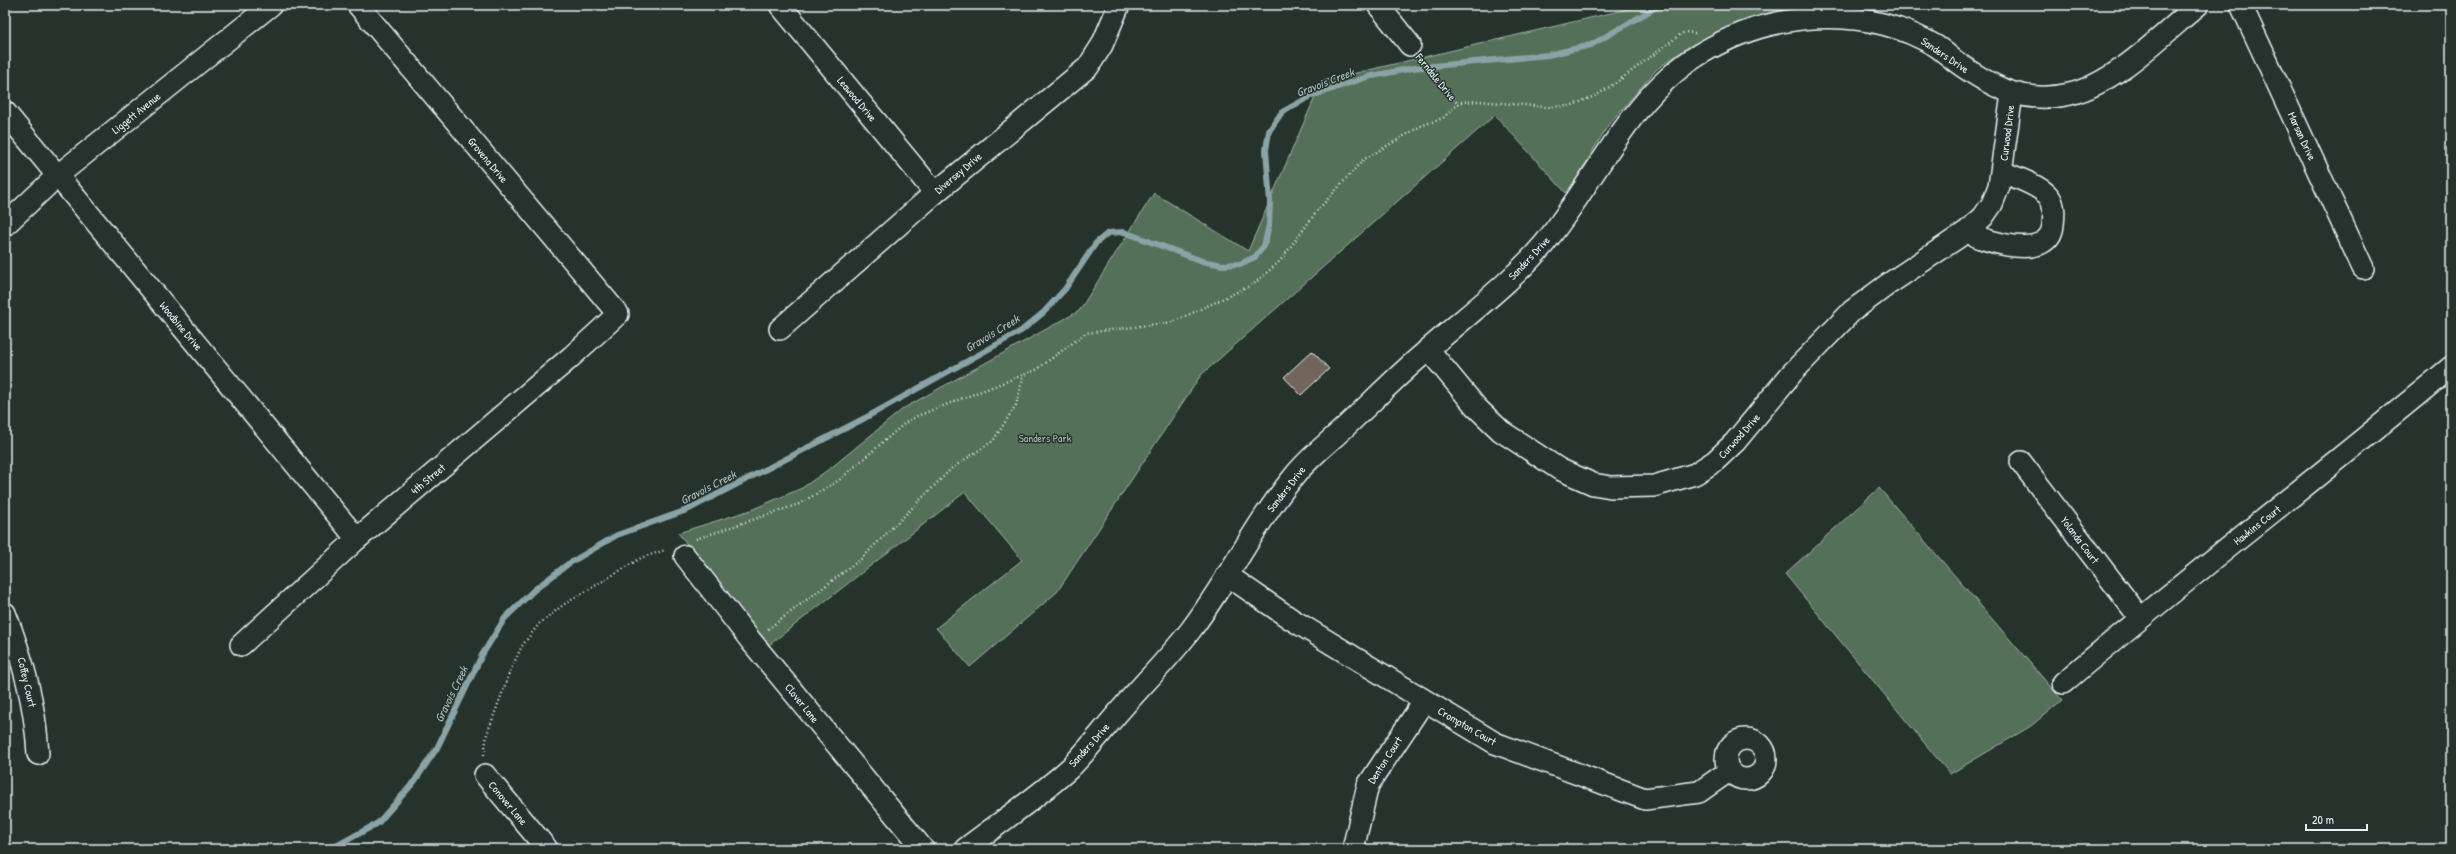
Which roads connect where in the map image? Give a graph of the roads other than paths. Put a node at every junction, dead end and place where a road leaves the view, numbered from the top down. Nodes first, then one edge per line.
1 (271, 5) edge
2 (358, 5) edge
3 (780, 5) edge
4 (1119, 5) edge
5 (1378, 5) edge
6 (2198, 5) edge
7 (2241, 5) edge
8 (1414, 51) road end
9 (2012, 94) junction
10 (5, 112) edge
11 (2002, 172) junction
12 (58, 176) junction
13 (935, 193) junction
14 (5, 225) edge
15 (1966, 232) junction
16 (2363, 268) dead end
17 (618, 314) joint
18 (780, 329) dead end
19 (1428, 349) junction
20 (2451, 367) edge
21 (2021, 462) dead end
22 (357, 539) junction
23 (683, 548) road end
24 (1227, 575) junction
25 (5, 612) edge
26 (2140, 618) junction
27 (241, 645) dead end
28 (2063, 683) dead end
29 (1424, 701) junction
30 (38, 754) dead end
31 (1729, 771) dead end
32 (485, 775) road end
33 (547, 849) edge
34 (923, 849) edge
35 (966, 849) edge
36 (1353, 849) edge

1 - 12 street, Liggett Avenue
2 - 17 street, Grovena Drive
3 - 13 street, Leawood Drive
4 - 13 street, Diversey Drive
5 - 8 street, Ferndale Drive
6 - 9 street, Sanders Drive
7 - 16 street, Marsan Drive
9 - 11 street, Curwood Drive
9 - 19 street, Sanders Drive
10 - 12 street, Woodbine Drive
11 - 15 street, Curwood Drive
11 - 15 street, Curwood Drive
12 - 14 street, Liggett Avenue
12 - 22 street, Woodbine Drive
13 - 18 street, Diversey Drive
15 - 19 street, Curwood Drive
17 - 22 street, 4th Street
19 - 24 street, Sanders Drive
20 - 26 street, Hawkins Court
21 - 26 street, Yolanda Court
22 - 27 street, 4th Street
23 - 34 street, Clover Lane
24 - 29 street, Crompton Court
24 - 35 street, Sanders Drive
25 - 30 street, Coffey Court
26 - 28 street, Hawkins Court
29 - 31 street, Crompton Court
29 - 36 street, Denton Court
32 - 33 street, Conover Lane

